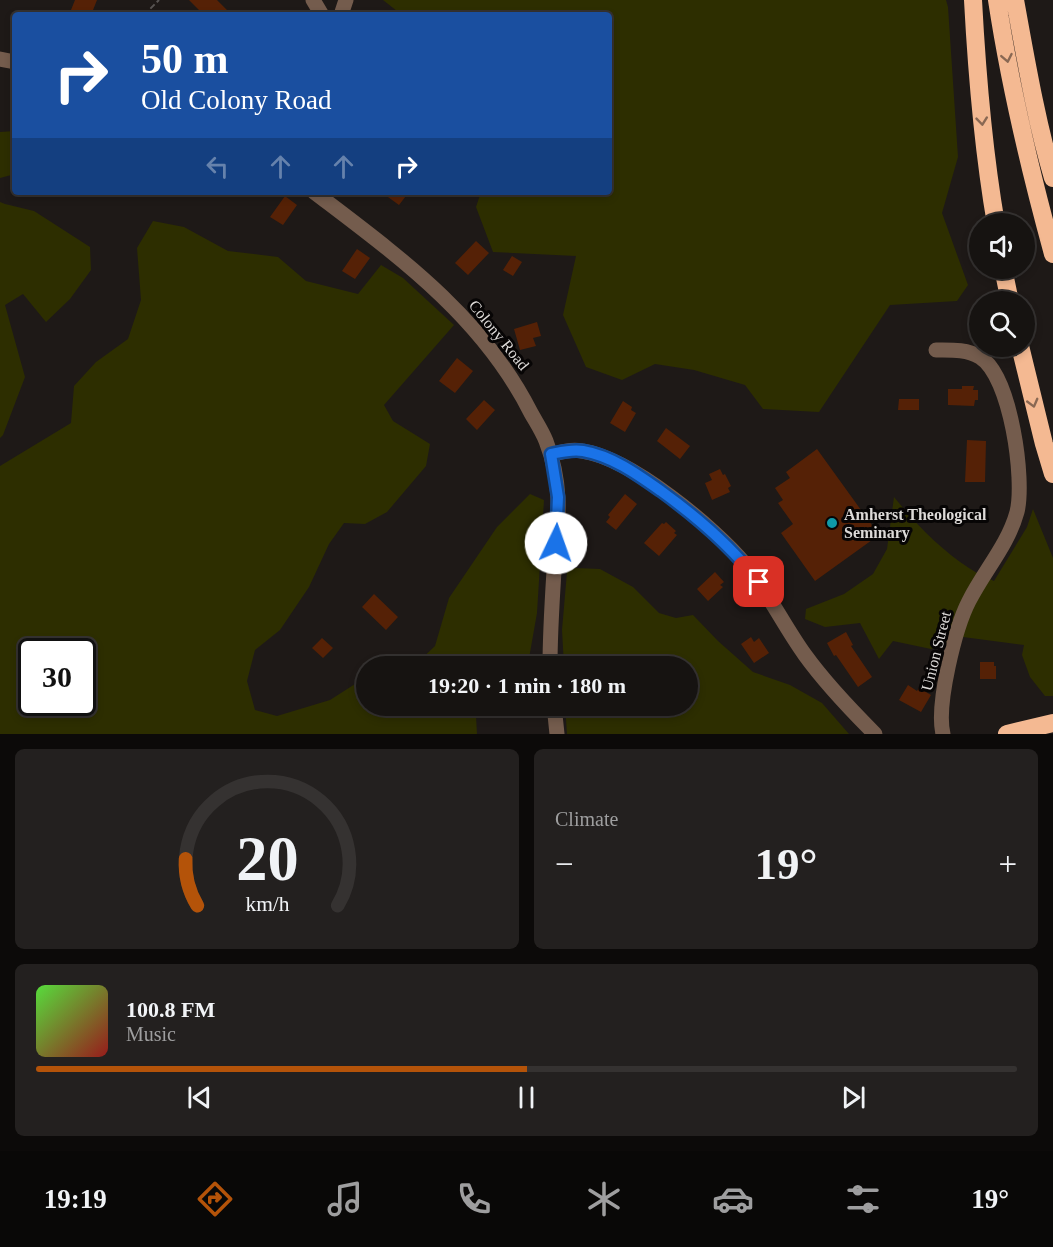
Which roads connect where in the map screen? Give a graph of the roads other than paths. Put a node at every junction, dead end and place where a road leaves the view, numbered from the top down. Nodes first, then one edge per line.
1 (973, 0) edge
2 (997, 0) edge
3 (1016, 0) edge
4 (1053, 135) edge
5 (1053, 178) edge
6 (318, 195) edge
7 (994, 213) edge
8 (1053, 254) edge
9 (936, 350) dead end
10 (1023, 357) edge
11 (551, 454) junction
12 (1053, 474) edge
13 (550, 656) edge
14 (555, 716) edge
15 (1053, 723) edge
16 (557, 734) edge
17 (875, 734) edge
18 (943, 734) edge
19 (1007, 734) edge

1 -> 7 highway
2 -> 8 highway
3 - 4 highway
3 - 5 highway
6 - 11 street, Colony Road
9 - 18 street, Union Street
10 -> 12 highway
11 - 13 street, Colony Road
11 - 17 street
14 - 16 street
15 - 19 highway

